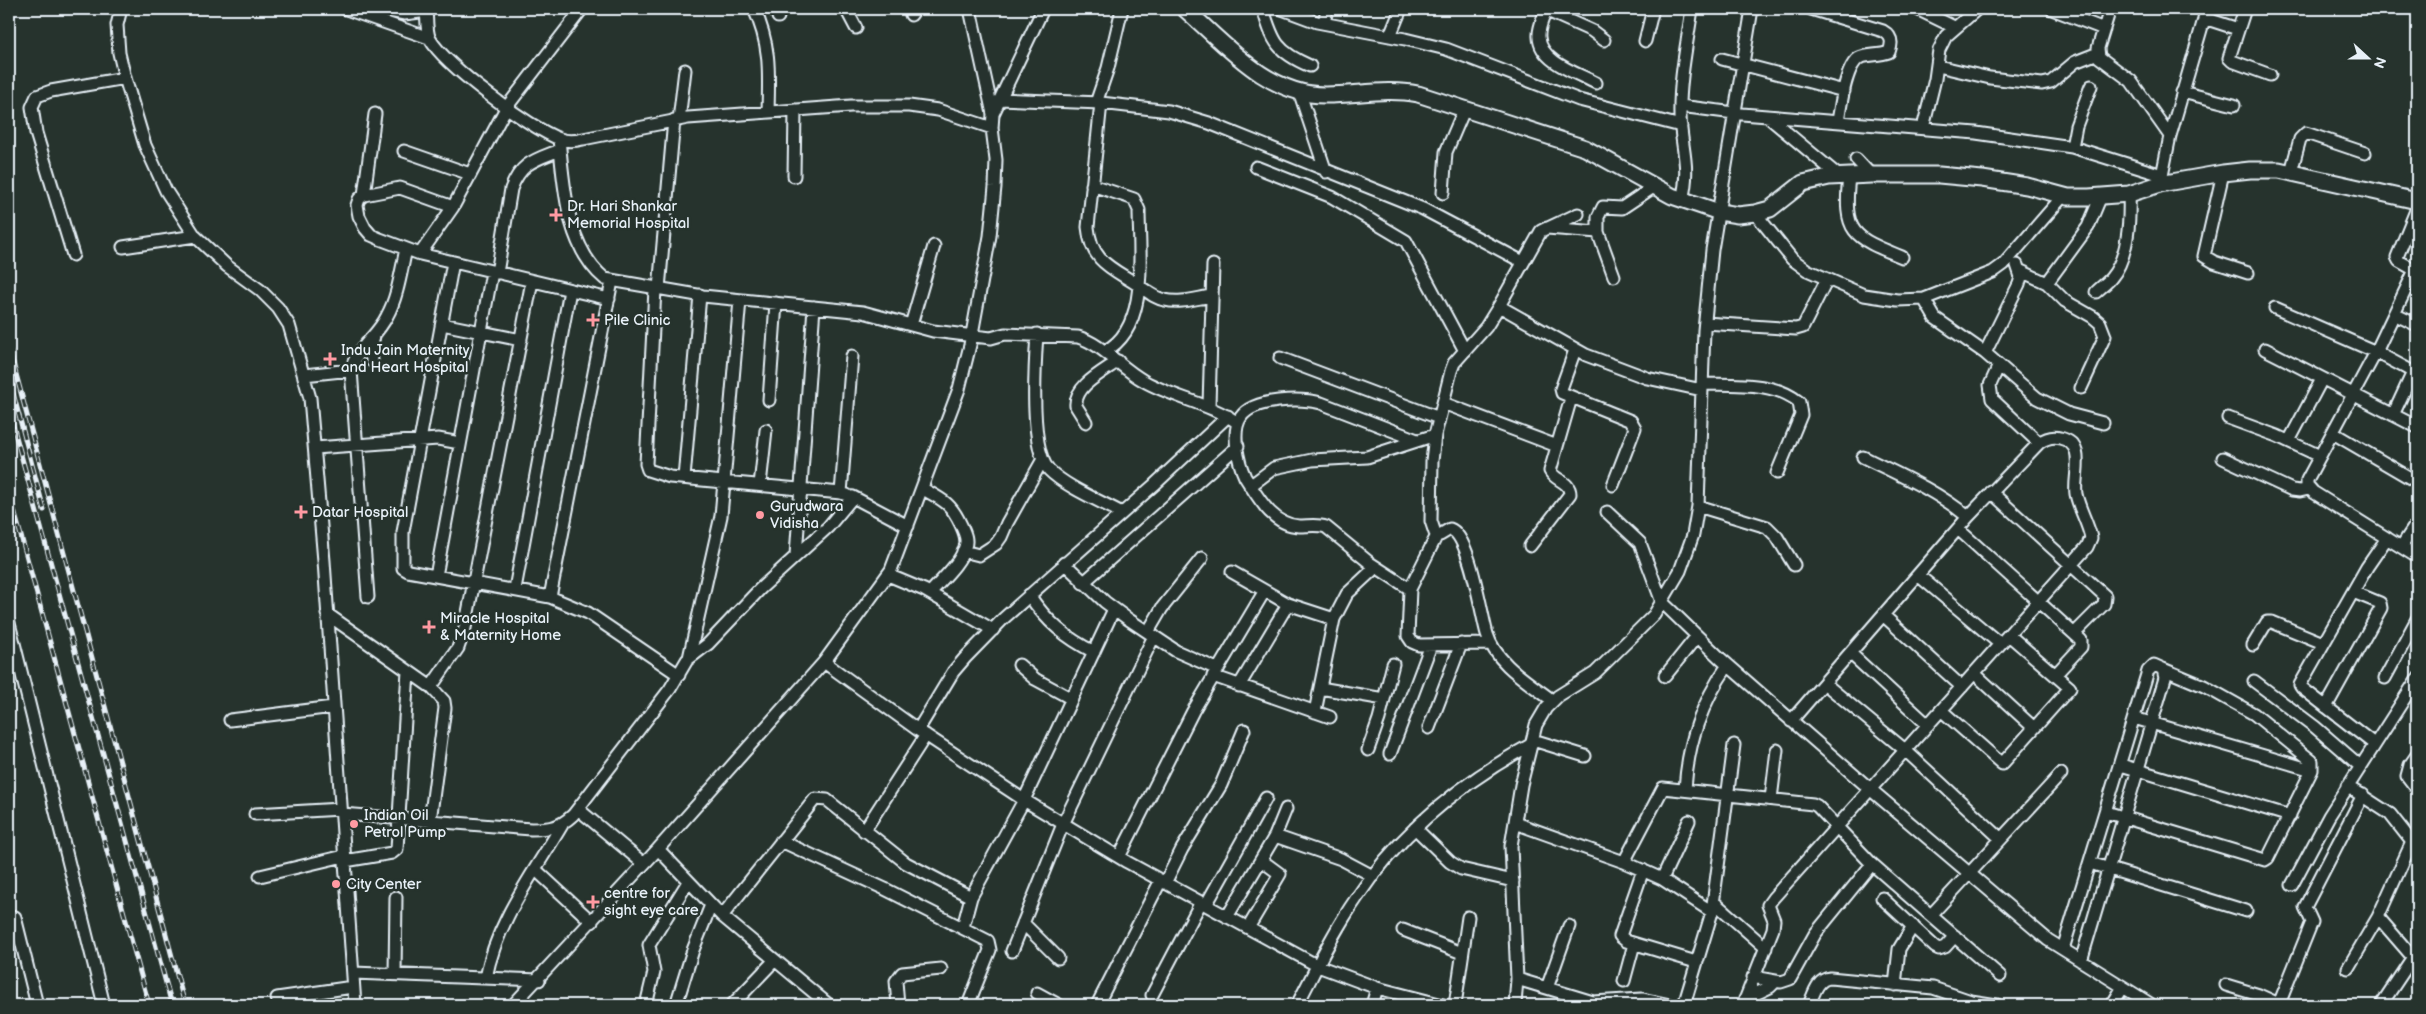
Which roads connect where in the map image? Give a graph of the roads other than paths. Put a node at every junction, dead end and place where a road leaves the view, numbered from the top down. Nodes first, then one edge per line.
1 (121, 9) edge
2 (346, 9) edge
3 (427, 9) edge
4 (582, 9) edge
5 (754, 9) edge
6 (846, 9) edge
7 (970, 9) edge
8 (1043, 9) edge
9 (1122, 9) edge
10 (1185, 9) edge
11 (1263, 9) edge
12 (1282, 9) edge
13 (1327, 9) edge
14 (1401, 9) edge
15 (1545, 9) edge
16 (1653, 9) edge
17 (1692, 9) edge
18 (1752, 9) edge
19 (1811, 9) edge
20 (1917, 9) edge
21 (1977, 9) edge
22 (2052, 9) edge
23 (2110, 9) edge
24 (2245, 9) edge
25 (395, 10) edge
26 (2205, 13) edge
27 (1324, 23) junction
28 (1954, 27) junction
29 (400, 28) junction
30 (856, 28) dead end
31 (2104, 29) junction
32 (2238, 29) junction
33 (1390, 36) junction
34 (429, 38) junction
35 (1604, 40) dead end
36 (1645, 40) dead end
37 (2098, 52) junction
38 (1722, 59) dead end
39 (1743, 65) junction
40 (1310, 66) dead end
41 (1938, 66) junction
42 (686, 70) dead end
43 (2270, 75) dead end
44 (126, 78) junction
45 (1596, 83) dead end
46 (2091, 86) dead end
47 (1844, 92) junction
48 (2182, 92) junction
49 (1300, 94) junction
50 (1000, 99) junction
51 (1098, 103) junction
52 (2234, 105) dead end
53 (1680, 106) junction
54 (506, 108) junction
55 (795, 110) junction
56 (1464, 110) junction
57 (768, 112) junction
58 (375, 114) dead end
59 (993, 114) junction
60 (1735, 114) junction
61 (1767, 116) junction
62 (677, 120) junction
63 (1838, 121) junction
64 (1681, 126) junction
65 (992, 128) junction
66 (1923, 128) junction
67 (2170, 136) junction
68 (560, 144) junction
69 (2072, 147) junction
70 (404, 151) dead end
71 (2365, 153) dead end
72 (1856, 159) dead end
73 (1256, 168) dead end
74 (1326, 172) junction
75 (2291, 172) junction
76 (2223, 173) junction
77 (470, 174) junction
78 (1871, 175) junction
79 (794, 176) dead end
80 (1845, 177) junction
81 (2161, 180) junction
82 (1092, 185) junction
83 (1655, 186) junction
84 (1442, 193) dead end
85 (2129, 194) junction
86 (364, 195) junction
87 (2064, 195) junction
88 (2101, 196) junction
89 (1682, 200) junction
90 (2417, 201) edge
91 (453, 207) junction
92 (2417, 208) edge
93 (1719, 212) junction
94 (1578, 214) dead end
95 (1755, 214) junction
96 (1547, 228) junction
97 (1598, 232) junction
98 (195, 236) junction
99 (934, 246) dead end
100 (124, 247) dead end
101 (406, 249) junction
102 (420, 254) junction
103 (73, 255) dead end
104 (2013, 255) junction
105 (1902, 257) dead end
106 (453, 262) junction
107 (1523, 262) junction
108 (1213, 264) dead end
109 (2019, 270) junction
110 (2416, 271) edge
111 (494, 272) junction
112 (2248, 273) dead end
113 (1614, 276) dead end
114 (1827, 279) junction
115 (532, 281) junction
116 (612, 281) junction
117 (2047, 283) junction
118 (1139, 286) junction
119 (657, 289) junction
120 (570, 290) junction
121 (2096, 292) dead end
122 (700, 295) junction
123 (1212, 296) junction
124 (609, 299) junction
125 (1924, 299) junction
126 (740, 300) junction
127 (776, 304) junction
128 (1498, 306) junction
129 (814, 308) junction
130 (2275, 308) dead end
131 (2394, 314) junction
132 (1704, 323) junction
133 (442, 324) junction
134 (911, 324) junction
135 (2417, 325) edge
136 (481, 332) junction
137 (1037, 334) junction
138 (972, 335) junction
139 (374, 336) junction
140 (521, 340) junction
141 (2265, 349) dead end
142 (1575, 350) junction
143 (1105, 351) junction
144 (1465, 351) junction
145 (2376, 352) junction
146 (1985, 354) junction
147 (852, 356) dead end
148 (1280, 358) dead end
149 (372, 361) dead end
150 (1118, 361) junction
151 (1999, 366) junction
152 (351, 370) junction
153 (2415, 373) edge
154 (304, 375) junction
155 (2322, 379) junction
156 (1702, 387) junction
157 (2081, 388) dead end
158 (2354, 395) junction
159 (1571, 398) junction
160 (769, 400) dead end
161 (1443, 403) junction
162 (1209, 406) junction
163 (2394, 415) junction
164 (1228, 416) junction
165 (1439, 418) junction
166 (2228, 418) dead end
167 (1086, 422) dead end
168 (2102, 422) dead end
169 (1238, 423) junction
170 (2417, 428) edge
171 (766, 430) dead end
172 (2333, 433) junction
173 (1435, 435) junction
174 (420, 440) junction
175 (1417, 440) junction
176 (2289, 441) junction
177 (460, 443) junction
178 (2039, 443) junction
179 (356, 445) junction
180 (1238, 446) junction
181 (1557, 446) junction
182 (315, 448) junction
183 (2320, 456) junction
184 (1863, 457) dead end
185 (2222, 458) dead end
186 (1042, 461) junction
187 (1777, 473) dead end
188 (684, 478) junction
189 (723, 482) junction
190 (2417, 482) edge
191 (760, 485) junction
192 (1613, 485) dead end
193 (1250, 486) junction
194 (800, 489) junction
195 (923, 489) junction
196 (2309, 489) junction
197 (1991, 492) junction
198 (841, 493) junction
199 (853, 497) junction
200 (1698, 506) junction
201 (1607, 512) dead end
202 (1122, 513) junction
203 (1968, 517) junction
204 (2417, 523) edge
205 (908, 526) junction
206 (1958, 529) junction
207 (1437, 535) junction
208 (2387, 538) junction
209 (1530, 546) dead end
210 (2401, 547) junction
211 (963, 551) junction
212 (796, 555) junction
213 (2417, 557) edge
214 (1202, 558) dead end
215 (1064, 563) junction
216 (1794, 565) dead end
217 (2071, 565) junction
218 (1376, 567) junction
219 (1232, 572) dead end
220 (888, 575) junction
221 (1918, 575) junction
222 (436, 576) junction
223 (474, 583) junction
224 (1082, 583) junction
225 (515, 589) junction
226 (1410, 589) junction
227 (1264, 592) junction
228 (2354, 592) junction
229 (930, 593) junction
230 (1030, 595) junction
231 (368, 597) dead end
232 (550, 597) junction
233 (2038, 601) junction
234 (1662, 602) junction
235 (1288, 604) junction
236 (1114, 609) junction
237 (327, 614) junction
238 (1883, 615) junction
239 (1334, 619) junction
240 (2417, 619) edge
241 (9, 622) edge
242 (993, 630) junction
243 (2075, 633) junction
244 (1151, 634) junction
245 (2008, 634) junction
246 (1698, 636) junction
247 (2324, 643) junction
248 (1461, 644) junction
249 (1490, 644) junction
250 (2000, 644) junction
251 (1431, 645) junction
252 (2253, 645) dead end
253 (1094, 652) junction
254 (1850, 653) junction
255 (689, 658) junction
256 (824, 662) junction
257 (1393, 664) dead end
258 (1019, 665) dead end
259 (1728, 665) junction
260 (2163, 669) junction
261 (408, 671) junction
262 (1215, 673) junction
263 (1974, 674) junction
264 (679, 675) junction
265 (2055, 675) junction
266 (1665, 676) dead end
267 (2385, 678) dead end
268 (2417, 679) edge
269 (2254, 681) dead end
270 (1824, 683) junction
271 (1239, 686) junction
272 (431, 687) junction
273 (1962, 687) junction
274 (1320, 688) junction
275 (1072, 699) junction
276 (1384, 699) junction
277 (1553, 701) junction
278 (333, 707) junction
279 (2326, 708) junction
280 (1941, 710) junction
281 (1315, 712) junction
282 (1330, 717) dead end
283 (2134, 718) junction
284 (230, 720) dead end
285 (1791, 721) junction
286 (2152, 724) junction
287 (1928, 725) junction
288 (1429, 728) dead end
289 (2034, 728) junction
290 (1244, 730) dead end
291 (922, 732) junction
292 (1532, 742) junction
293 (2374, 744) junction
294 (1734, 745) dead end
295 (1368, 750) dead end
296 (1777, 750) dead end
297 (1906, 750) junction
298 (1390, 754) dead end
299 (2417, 755) edge
300 (1585, 756) dead end
301 (2120, 765) junction
302 (2360, 766) junction
303 (2312, 770) junction
304 (2138, 771) junction
305 (2061, 774) dead end
306 (2347, 786) junction
307 (1685, 789) junction
308 (2417, 789) edge
309 (1870, 790) junction
310 (1726, 794) junction
311 (2363, 795) junction
312 (1266, 798) dead end
313 (1771, 799) junction
314 (1024, 800) junction
315 (578, 809) junction
316 (1286, 809) dead end
317 (341, 811) junction
318 (2106, 812) junction
319 (255, 814) dead end
320 (2290, 816) junction
321 (398, 818) junction
322 (2124, 818) junction
323 (430, 821) junction
324 (1689, 821) dead end
325 (1515, 823) junction
326 (1063, 824) junction
327 (562, 825) junction
328 (1835, 827) junction
329 (1415, 828) junction
330 (864, 831) junction
331 (1275, 836) junction
332 (2001, 839) junction
333 (781, 841) junction
334 (658, 849) junction
335 (1119, 857) junction
336 (344, 858) junction
337 (1261, 860) junction
338 (1624, 862) junction
339 (2090, 863) junction
340 (644, 864) junction
341 (1872, 864) junction
342 (2108, 869) junction
343 (536, 870) junction
344 (1643, 870) junction
345 (1970, 873) junction
346 (260, 876) dead end
347 (1373, 876) junction
348 (1662, 879) junction
349 (1513, 881) junction
350 (688, 882) junction
351 (1163, 882) junction
352 (2292, 886) dead end
353 (396, 897) dead end
354 (971, 897) junction
355 (1882, 898) dead end
356 (711, 904) junction
357 (1204, 904) junction
358 (1713, 907) junction
359 (2246, 911) dead end
360 (1931, 915) junction
361 (722, 916) junction
362 (1227, 916) junction
363 (2378, 916) junction
364 (15, 917) dead end
365 (1468, 917) dead end
366 (592, 922) junction
367 (1023, 923) junction
368 (963, 926) junction
369 (1569, 926) dead end
370 (1913, 926) junction
371 (1248, 928) junction
372 (1403, 930) dead end
373 (1955, 936) junction
374 (1634, 944) junction
375 (1766, 948) junction
376 (2063, 949) junction
377 (1012, 951) dead end
378 (1462, 953) junction
379 (1058, 958) dead end
380 (2081, 960) junction
381 (2415, 960) edge
382 (774, 961) junction
383 (1696, 962) junction
384 (1318, 966) junction
385 (2348, 968) dead end
386 (941, 969) dead end
387 (353, 973) junction
388 (395, 974) junction
389 (2000, 976) dead end
390 (486, 978) junction
391 (1517, 978) junction
392 (1753, 978) junction
393 (538, 980) junction
394 (1624, 981) dead end
395 (1776, 981) junction
396 (1895, 984) junction
397 (2226, 985) dead end
398 (353, 987) junction
399 (2122, 987) junction
400 (1377, 988) junction
401 (1547, 988) junction
402 (1037, 993) dead end
403 (1152, 995) dead end
404 (277, 998) dead end
405 (1744, 1002) edge
406 (1616, 1003) edge
407 (37, 1005) edge
408 (104, 1005) edge
409 (355, 1005) edge
410 (514, 1005) edge
411 (646, 1005) edge
412 (676, 1005) edge
413 (732, 1005) edge
414 (830, 1005) edge
415 (898, 1005) edge
416 (968, 1005) edge
417 (1059, 1005) edge
418 (1097, 1005) edge
419 (1297, 1005) edge
420 (1372, 1005) edge
421 (1443, 1005) edge
422 (1455, 1005) edge
423 (1515, 1005) edge
424 (1670, 1005) edge
425 (1684, 1005) edge
426 (1809, 1005) edge
427 (1997, 1005) edge
428 (2112, 1005) edge
429 (2152, 1005) edge
430 (2280, 1005) edge
431 (2381, 1005) edge

1 - 44 street
2 - 29 street
3 - 25 main road
3 - 34 street
4 - 54 street
5 - 57 street
6 - 30 street
7 - 59 street
8 - 50 street
9 - 51 street
10 - 49 main road
11 - 40 street
12 - 27 street
13 - 27 street
14 - 33 street
15 - 35 street
15 - 45 street
16 - 36 street
17 - 53 street
18 - 39 street
19 - 47 street
20 - 28 street
21 - 28 street
22 - 31 street
23 - 31 street
24 - 32 street
25 - 29 street
26 - 32 street
26 - 48 street
27 - 33 street
28 - 41 street
29 - 34 street
31 - 37 street
32 - 43 street
33 - 64 street
34 - 54 street
37 - 41 street
37 - 67 street
38 - 39 street
39 - 47 street
39 - 60 street
41 - 66 street
42 - 62 street
44 - 98 street
44 - 103 street
46 - 69 street
47 - 63 street
48 - 52 street
48 - 67 street
49 - 56 main road
49 - 74 street
50 - 51 street
50 - 59 street
51 - 74 street
51 - 82 street
53 - 60 street
53 - 64 street
54 - 68 street
54 - 77 street
55 - 57 street
55 - 65 street
55 - 79 street
56 - 83 main road
56 - 84 street
57 - 62 street
58 - 86 street
59 - 65 street
60 - 61 street
60 - 93 street
61 - 63 street
61 - 80 street
62 - 68 street
62 - 119 street
63 - 66 street
64 - 89 street
65 - 138 street
66 - 69 street
67 - 81 street
68 - 111 street
68 - 116 street
69 - 81 street
70 - 77 street
71 - 75 street
72 - 78 street
73 - 144 street
74 - 107 street
75 - 76 main road
75 - 90 main road
76 - 81 main road
76 - 112 street
77 - 91 street
78 - 80 main road
78 - 87 main road
80 - 95 main road
80 - 105 street
81 - 85 main road
82 - 118 street
82 - 118 street
83 - 89 main road
83 - 97 street
85 - 88 main road
85 - 121 street
86 - 91 street
86 - 101 street
87 - 88 main road
87 - 104 street
88 - 117 street
89 - 93 main road
91 - 102 street
92 - 110 street
93 - 95 main road
93 - 132 street
94 - 96 street
95 - 114 street
96 - 97 street
96 - 107 street
97 - 113 street
98 - 100 street
98 - 154 street
99 - 134 street
101 - 102 street
101 - 139 street
102 - 106 street
104 - 109 street
104 - 125 street
106 - 111 street
106 - 133 street
107 - 128 street
108 - 123 street
109 - 117 street
109 - 146 street
110 - 131 street
111 - 115 street
111 - 136 street
114 - 125 street
114 - 132 street
115 - 120 street
115 - 140 street
116 - 119 street
116 - 124 street
117 - 157 street
118 - 123 street
118 - 143 street
119 - 122 street
119 - 188 street
120 - 124 street
120 - 225 street
122 - 126 street
122 - 188 street
123 - 162 street
124 - 232 street
125 - 146 street
126 - 127 street
126 - 189 street
127 - 129 street
127 - 160 street
128 - 142 street
128 - 144 street
129 - 134 street
129 - 194 street
130 - 145 street
131 - 135 street
131 - 145 street
132 - 156 street
133 - 136 street
133 - 174 street
134 - 138 street
136 - 140 street
136 - 177 street
137 - 138 street
137 - 143 street
137 - 186 street
138 - 195 street
139 - 149 street
139 - 152 street
140 - 223 street
141 - 155 street
142 - 156 street
142 - 159 street
143 - 150 street
144 - 161 street
145 - 153 street
145 - 158 street
146 - 151 street
147 - 198 street
148 - 165 street
150 - 162 street
150 - 167 street
151 - 168 street
151 - 178 street
152 - 154 street
152 - 179 street
153 - 163 street
154 - 182 street
155 - 158 street
155 - 176 street
156 - 187 street
156 - 200 street
158 - 163 street
158 - 172 street
159 - 181 street
159 - 192 street
161 - 165 street
161 - 181 street
162 - 164 street
163 - 170 street
164 - 169 street
164 - 202 street
165 - 173 street
166 - 176 street
169 - 175 street
169 - 180 street
171 - 191 street
172 - 183 street
172 - 190 street
173 - 175 street
173 - 207 street
174 - 177 street
174 - 179 street
174 - 222 street
175 - 193 street
176 - 183 street
177 - 222 street
178 - 197 street
178 - 217 street
179 - 182 street
179 - 231 street
180 - 193 street
180 - 224 street
181 - 209 street
182 - 237 street
183 - 196 street
184 - 203 street
185 - 196 street
186 - 202 street
186 - 211 street
188 - 189 street
189 - 191 street
189 - 255 street
191 - 194 street
193 - 218 street
194 - 198 street
194 - 212 street
195 - 205 street
195 - 211 street
196 - 208 street
197 - 203 street
197 - 217 street
198 - 199 street
199 - 205 street
199 - 212 street
200 - 216 street
200 - 234 street
201 - 234 street
202 - 215 street
203 - 206 street
204 - 210 street
205 - 220 street
206 - 221 street
206 - 233 street
207 - 226 street
207 - 249 street
208 - 210 street
208 - 228 street
210 - 213 street
211 - 229 street
212 - 255 street
214 - 244 street
215 - 224 street
215 - 230 street
217 - 233 street
217 - 243 street
218 - 226 street
218 - 239 street
219 - 227 street
220 - 229 street
220 - 256 street
221 - 238 street
221 - 250 street
222 - 223 street
223 - 225 street
223 - 272 street
224 - 236 street
225 - 232 street
226 - 251 street
227 - 235 street
227 - 262 street
228 - 247 street
228 - 279 street
229 - 242 street
230 - 242 street
230 - 253 street
232 - 264 street
233 - 243 street
233 - 245 street
234 - 246 street
234 - 277 street
235 - 239 street
235 - 271 street
236 - 244 street
236 - 253 street
237 - 261 street
237 - 278 street
238 - 254 street
238 - 273 street
239 - 274 street
240 - 267 street
241 - 408 street
242 - 291 street
243 - 265 street
244 - 262 street
244 - 326 street
245 - 250 street
245 - 265 street
246 - 259 street
246 - 266 street
247 - 252 street
247 - 279 street
248 - 249 street
248 - 251 street
248 - 288 street
249 - 277 street
250 - 263 street
251 - 298 street
253 - 275 street
254 - 270 street
254 - 287 street
255 - 264 street
256 - 291 street
256 - 334 street
257 - 276 street
258 - 275 street
259 - 285 street
259 - 307 street
260 - 283 street
260 - 286 street
260 - 303 street
261 - 272 street
261 - 321 street
262 - 271 street
262 - 335 street
263 - 273 street
263 - 289 street
264 - 315 street
265 - 289 street
268 - 293 street
269 - 302 street
270 - 285 street
270 - 297 street
271 - 281 street
272 - 323 street
273 - 280 street
274 - 276 street
274 - 281 street
275 - 314 street
276 - 295 street
277 - 292 street
278 - 284 street
278 - 317 street
279 - 293 street
280 - 287 street
280 - 289 street
281 - 282 street
283 - 286 street
283 - 301 street
285 - 309 street
286 - 303 street
286 - 304 street
287 - 297 street
290 - 351 street
291 - 314 street
291 - 330 street
292 - 300 street
292 - 325 street
292 - 329 street
293 - 302 street
294 - 310 street
296 - 313 street
297 - 309 street
297 - 332 street
299 - 308 street
301 - 304 street
301 - 318 street
302 - 306 street
303 - 320 street
304 - 320 street
304 - 322 street
305 - 332 street
306 - 311 street
306 - 352 street
307 - 310 street
307 - 338 street
309 - 328 street
309 - 345 street
310 - 313 street
310 - 358 street
311 - 363 street
311 - 430 street
312 - 357 street
313 - 328 street
314 - 326 street
314 - 354 street
315 - 327 street
315 - 340 street
316 - 331 street
317 - 319 street
317 - 321 street
317 - 336 street
318 - 322 street
318 - 339 street
320 - 322 street
321 - 323 street
321 - 336 street
322 - 342 street
323 - 327 street
324 - 348 street
325 - 338 street
325 - 349 street
326 - 335 street
326 - 367 street
327 - 343 street
328 - 341 street
328 - 375 street
329 - 347 street
329 - 349 street
330 - 333 street
330 - 354 street
331 - 337 street
331 - 347 street
332 - 345 street
333 - 361 street
333 - 368 street
334 - 340 street
334 - 350 street
335 - 351 street
336 - 346 street
336 - 387 street
337 - 362 street
337 - 371 street
338 - 344 street
339 - 342 street
339 - 376 street
340 - 366 street
341 - 360 street
341 - 395 street
342 - 359 street
342 - 380 street
343 - 366 street
343 - 390 street
344 - 348 street
344 - 374 street
345 - 360 street
345 - 376 street
347 - 384 street
348 - 358 street
349 - 391 street
350 - 356 street
350 - 411 street
351 - 357 street
351 - 418 street
353 - 388 street
354 - 368 street
355 - 370 street
356 - 361 street
356 - 412 street
357 - 362 street
357 - 403 street
358 - 375 street
358 - 383 street
360 - 373 street
361 - 382 street
362 - 371 street
363 - 381 street
363 - 385 street
364 - 407 street
365 - 378 street
366 - 393 street
367 - 377 street
367 - 379 street
368 - 416 street
369 - 401 street
370 - 373 street
370 - 396 street
371 - 384 street
372 - 378 street
373 - 389 street
374 - 383 street
374 - 394 street
375 - 392 street
376 - 380 street
378 - 422 street
380 - 399 street
381 - 431 street
382 - 413 street
382 - 414 street
383 - 425 street
384 - 400 street
384 - 419 street
386 - 415 street
387 - 388 street
387 - 398 street
388 - 390 street
390 - 393 street
391 - 401 street
391 - 423 street
392 - 395 street
392 - 405 street
393 - 410 street
395 - 405 street
396 - 426 street
396 - 427 street
397 - 430 street
398 - 404 street
398 - 409 street
399 - 428 street
399 - 429 street
400 - 420 street
400 - 421 street
401 - 406 street
402 - 417 street
406 - 424 street

